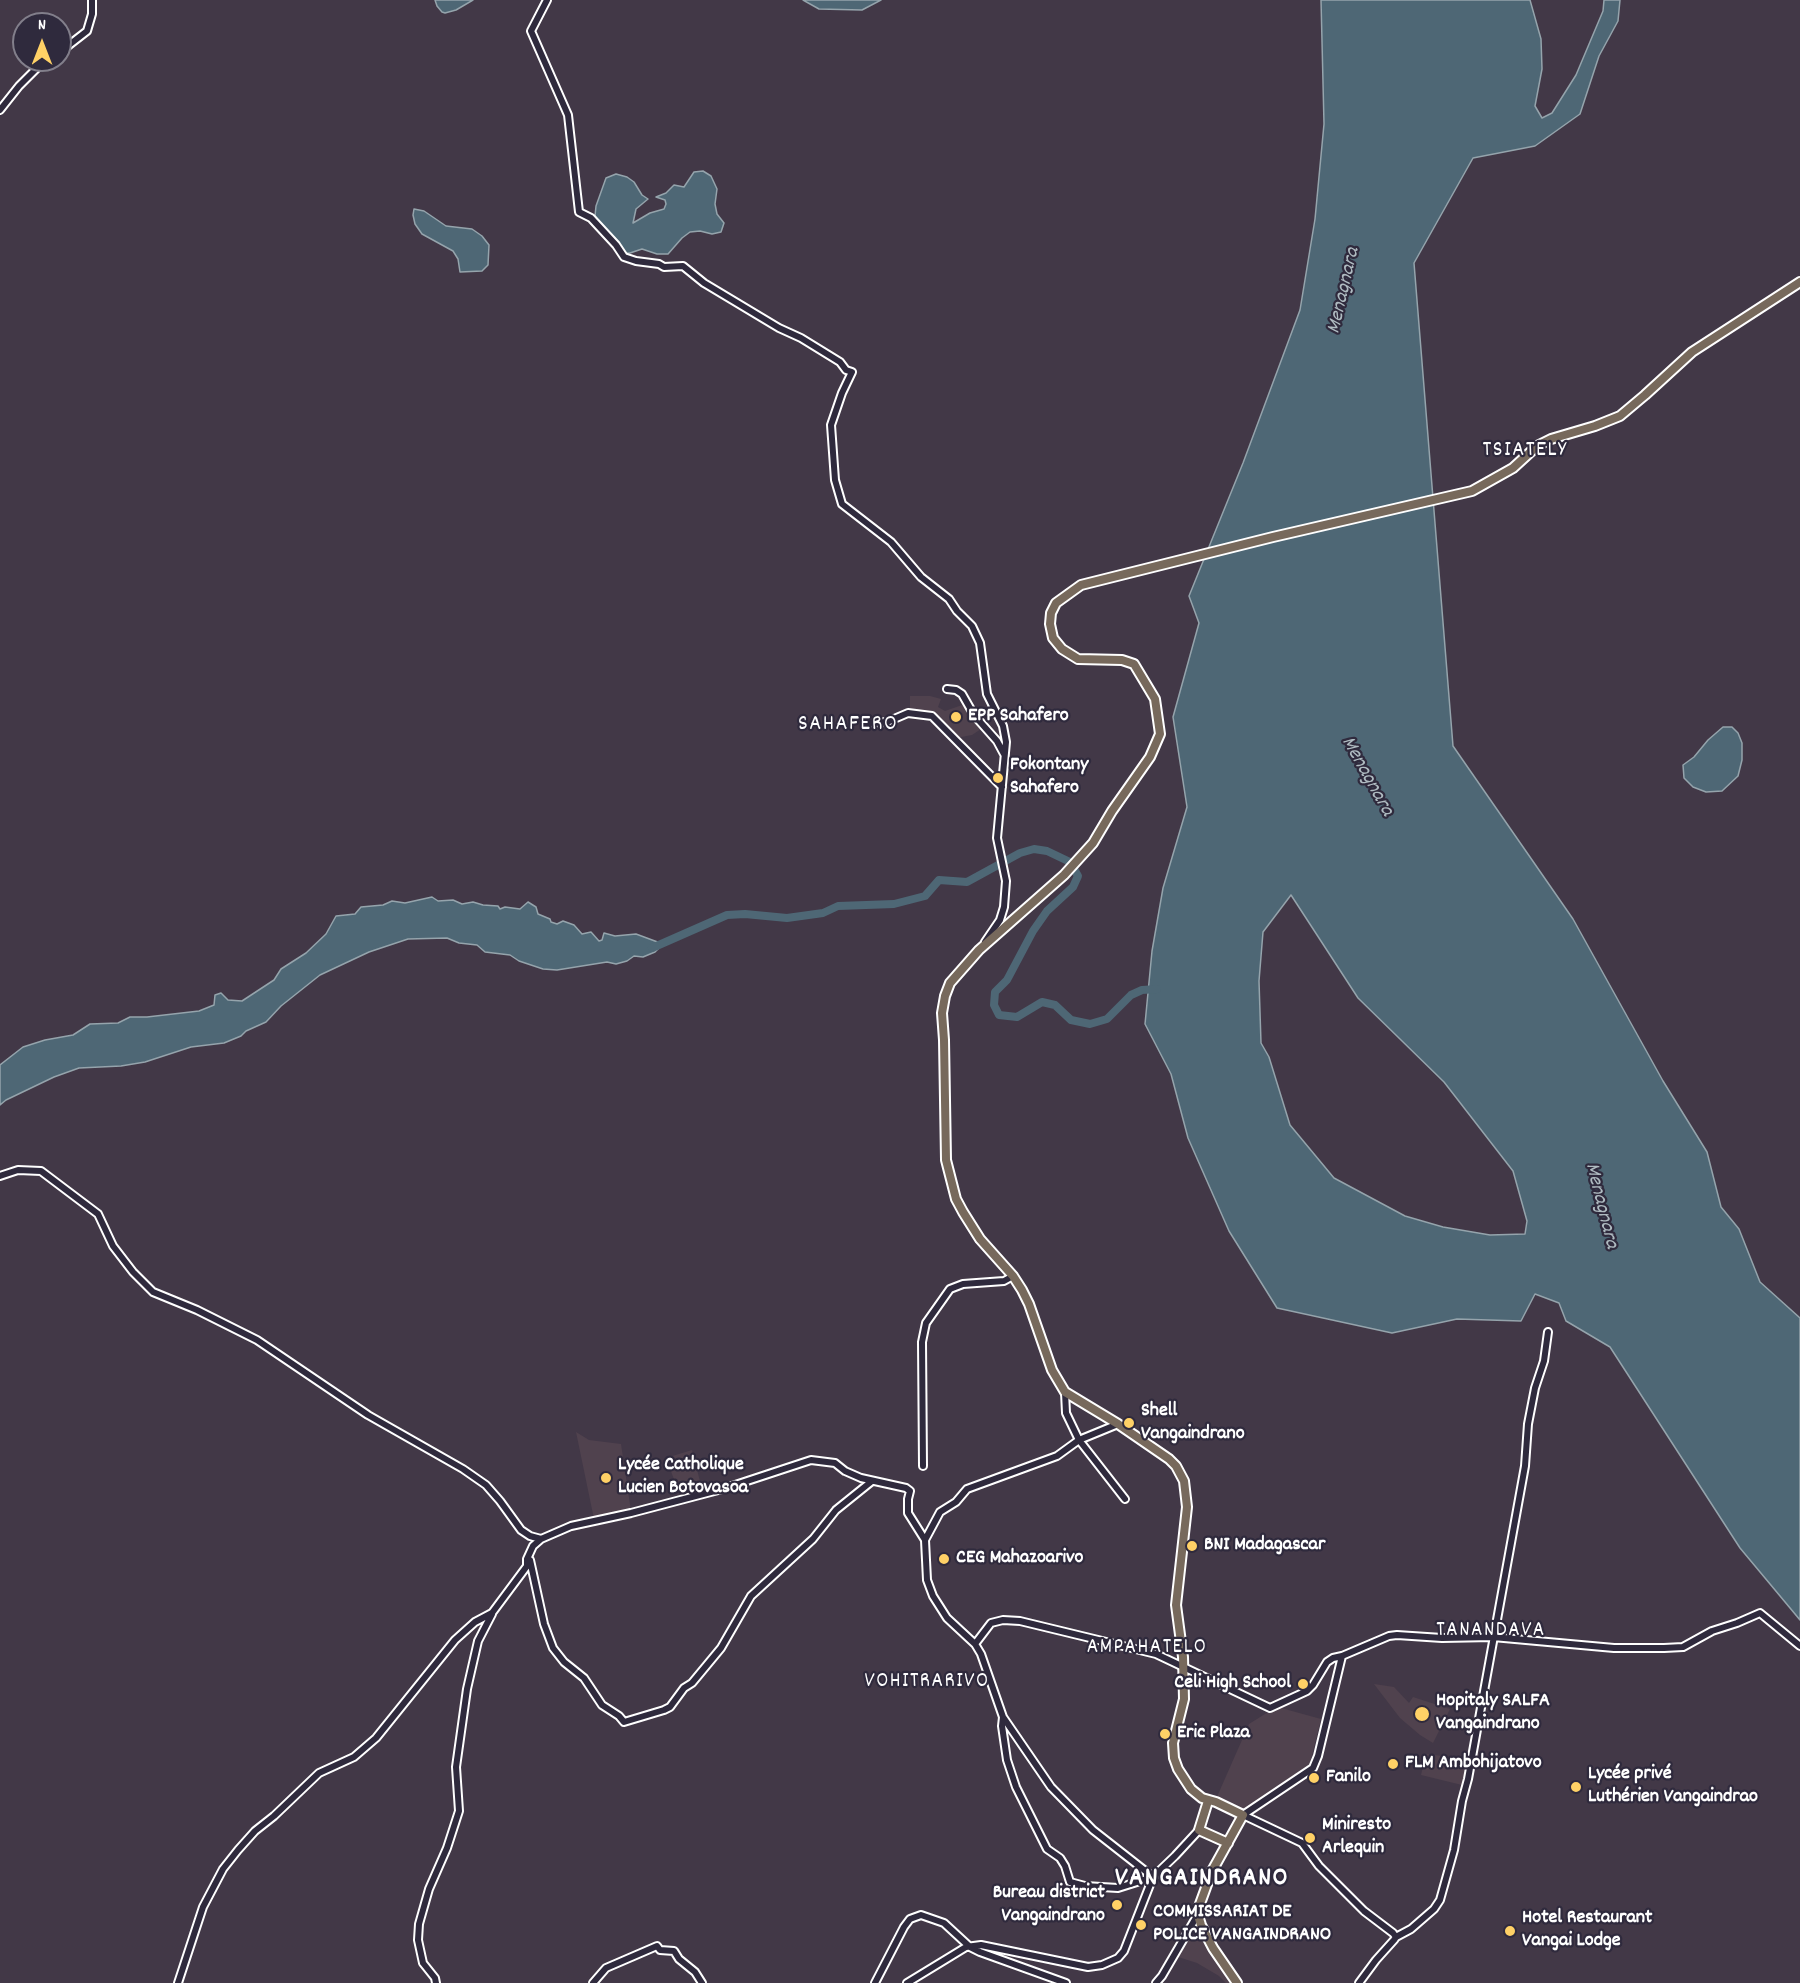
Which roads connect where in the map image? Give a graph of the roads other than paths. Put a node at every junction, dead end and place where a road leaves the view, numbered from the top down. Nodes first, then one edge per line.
1 (92, 0) edge
2 (547, 0) edge
3 (72, 43) edge
4 (33, 72) edge
5 (0, 110) edge
6 (1800, 282) edge
7 (947, 689) dead end
8 (869, 723) dead end
9 (1005, 755) junction
10 (1002, 787) junction
11 (979, 950) junction
12 (0, 1176) edge
13 (1013, 1276) junction
14 (1548, 1332) dead end
15 (1065, 1392) junction
16 (1118, 1424) junction
17 (1079, 1440) junction
18 (923, 1466) dead end
19 (872, 1481) junction
20 (1125, 1499) dead end
21 (541, 1539) junction
22 (925, 1539) junction
23 (527, 1559) junction
24 (492, 1613) junction
25 (1493, 1637) junction
26 (975, 1644) junction
27 (1800, 1646) edge
28 (1342, 1656) junction
29 (1184, 1668) junction
30 (1003, 1717) junction
31 (1208, 1801) junction
32 (1243, 1815) junction
33 (1199, 1830) junction
34 (1228, 1843) junction
35 (1153, 1878) junction
36 (1197, 1916) junction
37 (1396, 1937) junction
38 (970, 1947) junction
39 (178, 1983) edge
40 (436, 1983) edge
41 (593, 1983) edge
42 (702, 1983) edge
43 (875, 1983) edge
44 (907, 1983) edge
45 (1066, 1983) edge
46 (1156, 1983) edge
47 (1237, 1983) edge
48 (1359, 1983) edge

1 - 3 street
2 - 9 street
4 - 5 street
6 - 11 main road
7 - 9 street
8 - 10 street
9 - 10 street
10 - 11 street
11 - 13 main road
12 - 21 street
13 - 15 main road
13 - 18 street
14 - 25 street
15 - 16 main road
15 - 17 street
16 - 17 street
16 - 29 main road
17 - 20 street
17 - 22 street
19 - 21 street
19 - 22 street
19 - 23 street
21 - 23 street
22 - 26 street
23 - 24 street
24 - 39 street
24 - 40 street
25 - 27 street
25 - 28 street
25 - 37 street
26 - 29 street
26 - 30 street
28 - 29 street
28 - 32 street
29 - 31 main road
30 - 35 street
30 - 35 street
31 - 32 main road
31 - 33 main road
32 - 34 main road
32 - 37 street
33 - 34 main road
33 - 35 street
34 - 36 main road
35 - 38 street
36 - 46 street
36 - 47 main road
37 - 48 street
38 - 43 street
38 - 44 street
38 - 45 street
41 - 42 street

